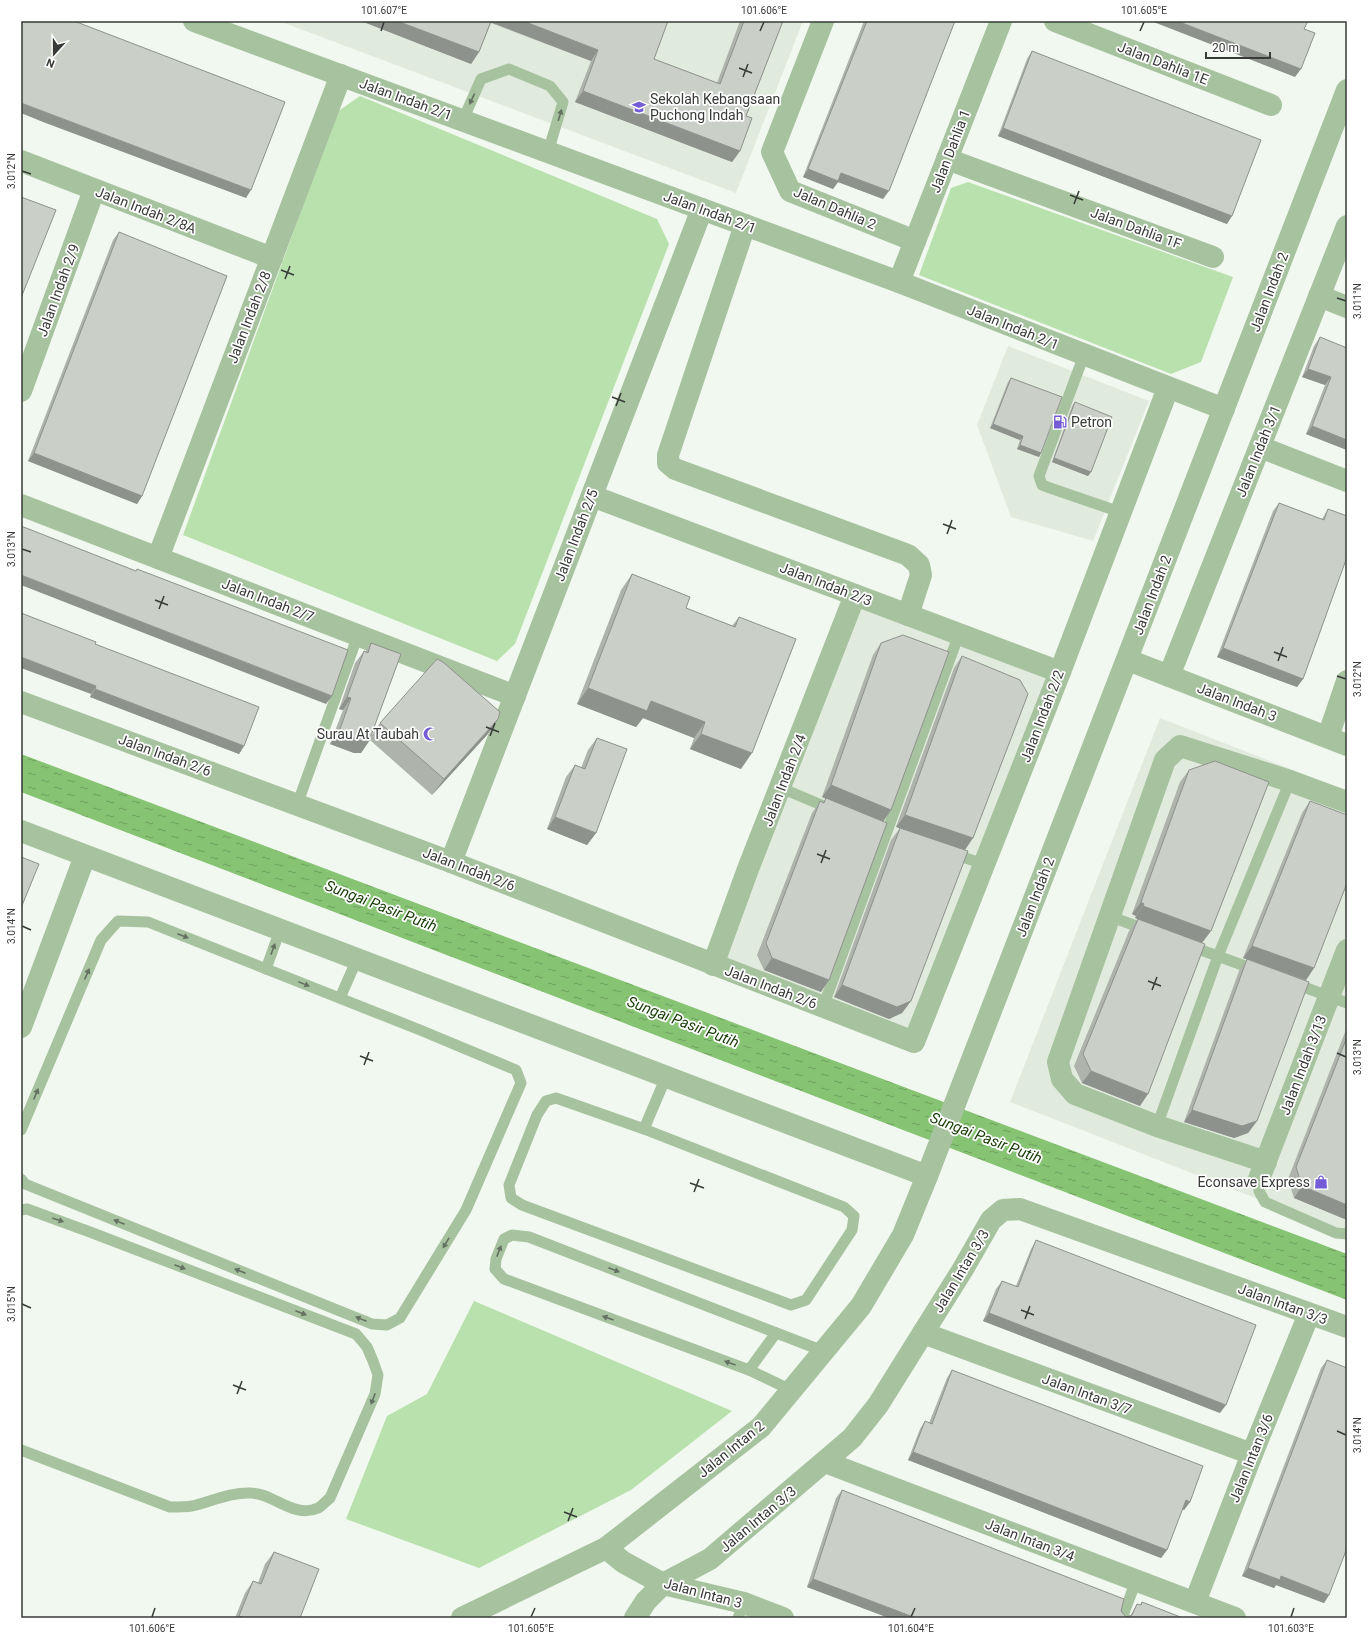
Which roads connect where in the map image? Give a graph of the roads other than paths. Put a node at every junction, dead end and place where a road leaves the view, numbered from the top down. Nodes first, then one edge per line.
1 (194, 21) edge
2 (823, 21) edge
3 (1001, 21) edge
4 (1055, 21) edge
5 (341, 75) junction
6 (1347, 90) edge
7 (1271, 105) dead end
8 (463, 120) junction
9 (548, 152) junction
10 (947, 159) junction
11 (21, 161) edge
12 (94, 190) junction
13 (702, 209) junction
14 (745, 225) junction
15 (1347, 226) edge
16 (915, 241) junction
17 (1213, 257) dead end
18 (272, 258) junction
19 (899, 282) junction
20 (1319, 296) junction
21 (1347, 307) edge
22 (1084, 355) junction
23 (1168, 388) junction
24 (21, 391) edge
25 (1224, 409) junction
26 (1260, 447) junction
27 (1347, 482) edge
28 (592, 496) junction
29 (21, 505) edge
30 (1120, 512) junction
31 (158, 558) junction
32 (855, 594) junction
33 (908, 614) junction
34 (959, 634) junction
35 (358, 635) junction
36 (1128, 660) junction
37 (1060, 672) junction
38 (1169, 676) junction
39 (1347, 681) edge
40 (515, 696) junction
41 (21, 702) edge
42 (1337, 741) edge
43 (1290, 781) junction
44 (781, 788) junction
45 (1347, 802) edge
46 (298, 805) junction
47 (845, 814) edge
48 (21, 831) edge
49 (940, 849) edge
50 (85, 856) junction
51 (451, 862) junction
52 (984, 864) junction
53 (1109, 916) junction
54 (280, 930) junction
55 (1160, 935) edge
56 (1182, 943) edge
57 (1347, 950) edge
58 (1218, 956) junction
59 (357, 959) junction
60 (713, 965) junction
61 (266, 969) junction
62 (1270, 975) edge
63 (1285, 980) edge
64 (27, 995) edge
65 (340, 998) junction
66 (1338, 1000) edge
67 (823, 1007) junction
68 (21, 1027) edge
69 (914, 1042) joint
70 (666, 1077) junction
71 (1157, 1126) junction
72 (644, 1129) junction
73 (21, 1130) edge
74 (937, 1150) joint
75 (1262, 1170) junction
76 (927, 1176) junction
77 (21, 1179) edge
78 (21, 1210) edge
79 (1347, 1234) edge
80 (1310, 1314) junction
81 (1347, 1326) edge
82 (776, 1333) junction
83 (922, 1333) junction
84 (824, 1351) junction
85 (749, 1370) junction
86 (791, 1390) junction
87 (21, 1450) edge
88 (1252, 1454) junction
89 (825, 1462) junction
90 (606, 1548) junction
91 (1136, 1581) junction
92 (663, 1584) junction
93 (1195, 1602) junction
94 (741, 1611) edge
95 (462, 1618) edge
96 (635, 1618) edge
97 (783, 1618) edge
98 (1122, 1618) edge
99 (1235, 1618) edge

1 - 5 street, Jalan Indah 2/1
2 - 16 street, Jalan Dahlia 2
3 - 10 street, Jalan Dahlia 1
4 - 7 street, Jalan Dahlia 1E
5 - 8 street, Jalan Indah 2/1
5 - 18 street, Jalan Indah 2/8
6 - 25 street, Jalan Indah 2
8 - 9 street, Jalan Indah 2/1
9 -> 8 lane
9 - 13 street, Jalan Indah 2/1
10 - 16 street, Jalan Dahlia 1
10 - 17 street, Jalan Dahlia 1F
11 - 12 street, Jalan Indah 2/8A
12 - 18 street, Jalan Indah 2/8A
12 - 24 street, Jalan Indah 2/9
13 - 14 street, Jalan Indah 2/1
13 - 28 street, Jalan Indah 2/5
14 - 19 street, Jalan Indah 2/1
14 - 33 street
15 - 20 street, Jalan Indah 3/1
16 - 19 street, Jalan Dahlia 1
18 - 31 street, Jalan Indah 2/8
19 - 22 street, Jalan Indah 2/1
20 - 21 street
20 - 26 street, Jalan Indah 3/1
22 - 23 street, Jalan Indah 2/1
22 - 30 lane
23 - 25 street, Jalan Indah 2/1
23 - 30 street, Jalan Indah 2/2
25 - 36 street, Jalan Indah 2
26 - 27 street
26 - 38 street, Jalan Indah 3/1
28 - 32 street, Jalan Indah 2/3
28 - 40 street, Jalan Indah 2/5
29 - 31 street, Jalan Indah 2/7
30 - 37 street, Jalan Indah 2/2
31 - 35 street, Jalan Indah 2/7
32 - 33 street, Jalan Indah 2/3
32 - 44 street, Jalan Indah 2/4
33 - 34 street, Jalan Indah 2/3
34 - 37 street, Jalan Indah 2/3
34 - 67 lane
35 - 40 street, Jalan Indah 2/7
35 - 46 lane
36 - 38 street, Jalan Indah 3
36 - 74 street, Jalan Indah 2
37 - 52 street, Jalan Indah 2/2
38 - 42 street, Jalan Indah 3
39 - 42 street
40 - 51 street, Jalan Indah 2/5
41 - 46 street, Jalan Indah 2/6
43 - 45 street
43 - 53 street
43 - 58 lane
44 - 47 lane
44 - 60 street, Jalan Indah 2/4
46 - 51 street, Jalan Indah 2/6
48 - 50 street
49 - 52 lane
50 - 54 street
50 - 64 street
51 - 60 street, Jalan Indah 2/6
52 - 69 street, Jalan Indah 2/2
53 - 55 lane
53 - 71 street
54 - 59 street
61 -> 54 lane
56 - 58 lane
57 - 66 street, Jalan Indah 3/13
58 - 62 lane
58 - 71 lane
59 - 65 lane
59 - 70 street
60 - 67 street, Jalan Indah 2/6
61 -> 65 lane
73 -> 61 lane
63 - 66 lane
64 - 68 street
65 -> 77 lane
66 - 75 street, Jalan Indah 3/13
67 - 69 street, Jalan Indah 2/6
70 - 72 lane
70 - 76 street
71 - 75 street
72 - 72 lane
74 - 76 street, Jalan Intan 2
75 - 79 lane
76 - 84 street, Jalan Intan 2
78 -> 87 lane
80 - 81 street, Jalan Intan 3/3
80 - 83 street, Jalan Intan 3/3
80 - 88 street, Jalan Intan 3/6
82 - 84 lane
82 - 85 lane
85 -> 82 lane
83 - 88 street, Jalan Intan 3/7
83 - 89 street, Jalan Intan 3/3
84 - 86 street, Jalan Intan 2
85 - 86 lane
86 - 90 street, Jalan Intan 2
88 - 93 street, Jalan Intan 3/6
89 - 91 street, Jalan Intan 3/4
89 - 92 street, Jalan Intan 3/3
90 - 92 street, Jalan Intan 3
90 - 95 street, Jalan Intan 2
91 - 93 street, Jalan Intan 3/4
91 - 98 lane
92 - 94 street, Jalan Intan 3
92 - 96 street, Jalan Intan 3/3
93 - 99 street, Jalan Intan 3/4
94 - 97 street, Jalan Intan 3

